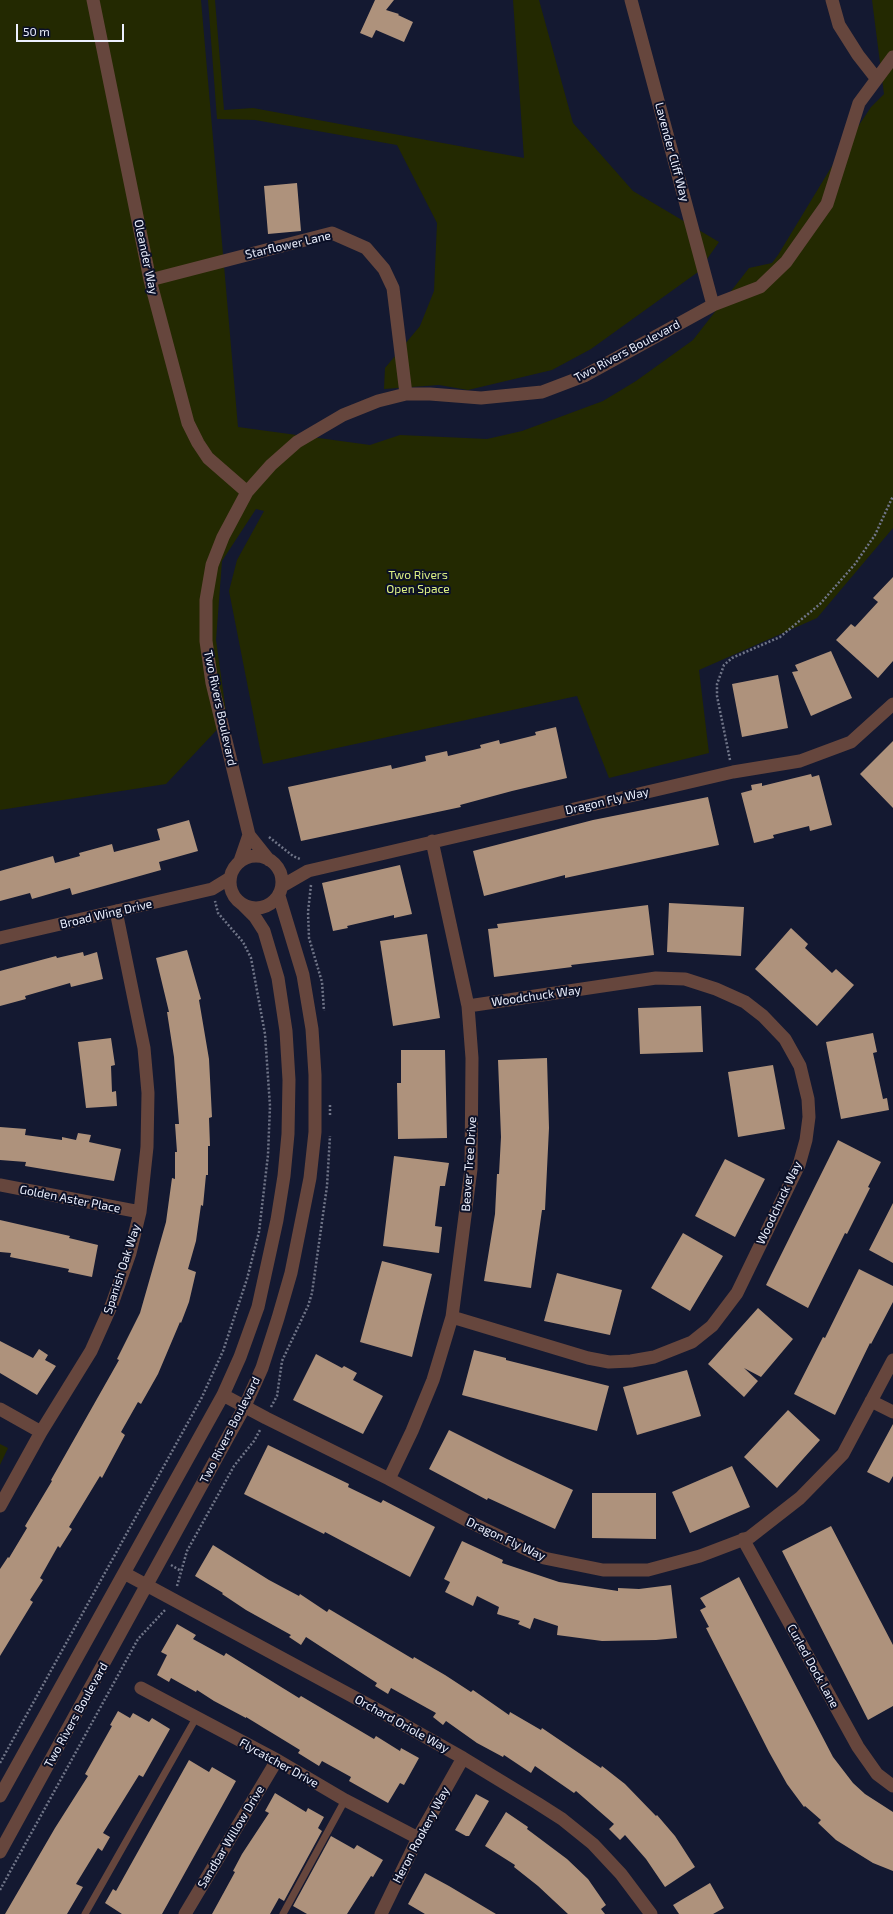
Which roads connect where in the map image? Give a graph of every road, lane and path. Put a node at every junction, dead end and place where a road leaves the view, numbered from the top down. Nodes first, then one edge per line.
1 (93, 0) edge
2 (631, 0) edge
3 (832, 0) edge
4 (893, 56) edge
5 (876, 78) junction
6 (150, 280) junction
7 (713, 305) junction
8 (406, 394) junction
9 (246, 492) junction
10 (893, 496) edge
11 (893, 704) edge
12 (733, 772) junction
13 (249, 835) junction
14 (432, 840) junction
15 (240, 861) junction
16 (273, 863) junction
17 (308, 871) junction
18 (230, 878) junction
19 (212, 889) junction
20 (280, 891) junction
21 (239, 901) junction
22 (116, 911) junction
23 (0, 938) edge
24 (468, 1006) junction
25 (0, 1185) edge
26 (140, 1212) junction
27 (452, 1317) junction
28 (893, 1360) edge
29 (223, 1395) junction
30 (871, 1401) junction
31 (244, 1406) junction
32 (0, 1409) edge
33 (893, 1412) edge
34 (266, 1418) junction
35 (41, 1432) junction
36 (389, 1479) junction
37 (0, 1506) edge
38 (743, 1539) junction
39 (124, 1573) junction
40 (146, 1585) junction
41 (173, 1599) junction
42 (141, 1688) dead end
43 (196, 1718) junction
44 (463, 1758) junction
45 (277, 1760) junction
46 (0, 1763) edge
47 (893, 1786) edge
48 (0, 1796) edge
49 (345, 1800) junction
50 (418, 1838) junction
51 (0, 1852) edge
52 (0, 1890) edge
53 (85, 1914) edge
54 (185, 1914) edge
55 (283, 1914) edge
56 (381, 1914) edge
57 (650, 1914) edge

1 - 6 street, Oleander Way
2 - 7 street, Lavender Cliff Way
3 - 5 street
4 - 5 street, Two Rivers Boulevard
5 - 7 street, Two Rivers Boulevard
6 - 8 street, Starflower Lane
6 - 9 street, Oleander Way
7 - 8 street, Two Rivers Boulevard
8 - 9 street, Two Rivers Boulevard
9 - 13 street, Two Rivers Boulevard
10 - 12 path
11 - 12 street, Dragon Fly Way
12 - 14 street, Dragon Fly Way
13 - 15 street
13 - 16 street, Two Rivers Boulevard
14 - 17 street, Dragon Fly Way
14 - 24 street, Beaver Tree Drive
15 - 16 street
15 - 18 street
16 - 17 street, Dragon Fly Way
16 - 20 street, Two Rivers Boulevard
17 - 20 street, Dragon Fly Way
18 - 19 street, Broad Wing Drive
18 - 21 street, Two Rivers Boulevard
19 - 21 street
19 - 22 street, Broad Wing Drive
19 - 46 path
20 - 21 street
20 - 31 street, Two Rivers Boulevard
21 - 29 street, Two Rivers Boulevard
22 - 23 street, Broad Wing Drive
22 - 26 street, Spanish Oak Way
24 - 27 street, Beaver Tree Drive
24 - 27 street, Woodchuck Way
25 - 26 street, Golden Aster Place
26 - 35 street, Spanish Oak Way
27 - 36 street, Beaver Tree Drive
28 - 30 street, Dragon Fly Way
29 - 31 street, Dragon Fly Way
29 - 39 street, Two Rivers Boulevard
30 - 33 street
30 - 38 street, Dragon Fly Way
31 - 34 street, Dragon Fly Way
31 - 40 street, Two Rivers Boulevard
32 - 35 street
34 - 36 street, Dragon Fly Way
34 - 41 path
35 - 37 street, Spanish Oak Way
36 - 38 street, Dragon Fly Way
38 - 47 street, Curled Dock Lane
39 - 40 street, Orchard Oriole Way
39 - 48 street, Two Rivers Boulevard
40 - 41 street, Orchard Oriole Way
40 - 51 street, Two Rivers Boulevard
41 - 44 street, Orchard Oriole Way
41 - 52 path
42 - 43 street, Flycatcher Drive
43 - 45 street, Flycatcher Drive
43 - 53 lane
44 - 50 street, Heron Rookery Way
44 - 57 street, Orchard Oriole Way
45 - 49 street, Flycatcher Drive
45 - 54 street, Sandbar Willow Drive
49 - 50 street, Flycatcher Drive
49 - 55 lane
50 - 56 street, Heron Rookery Way

